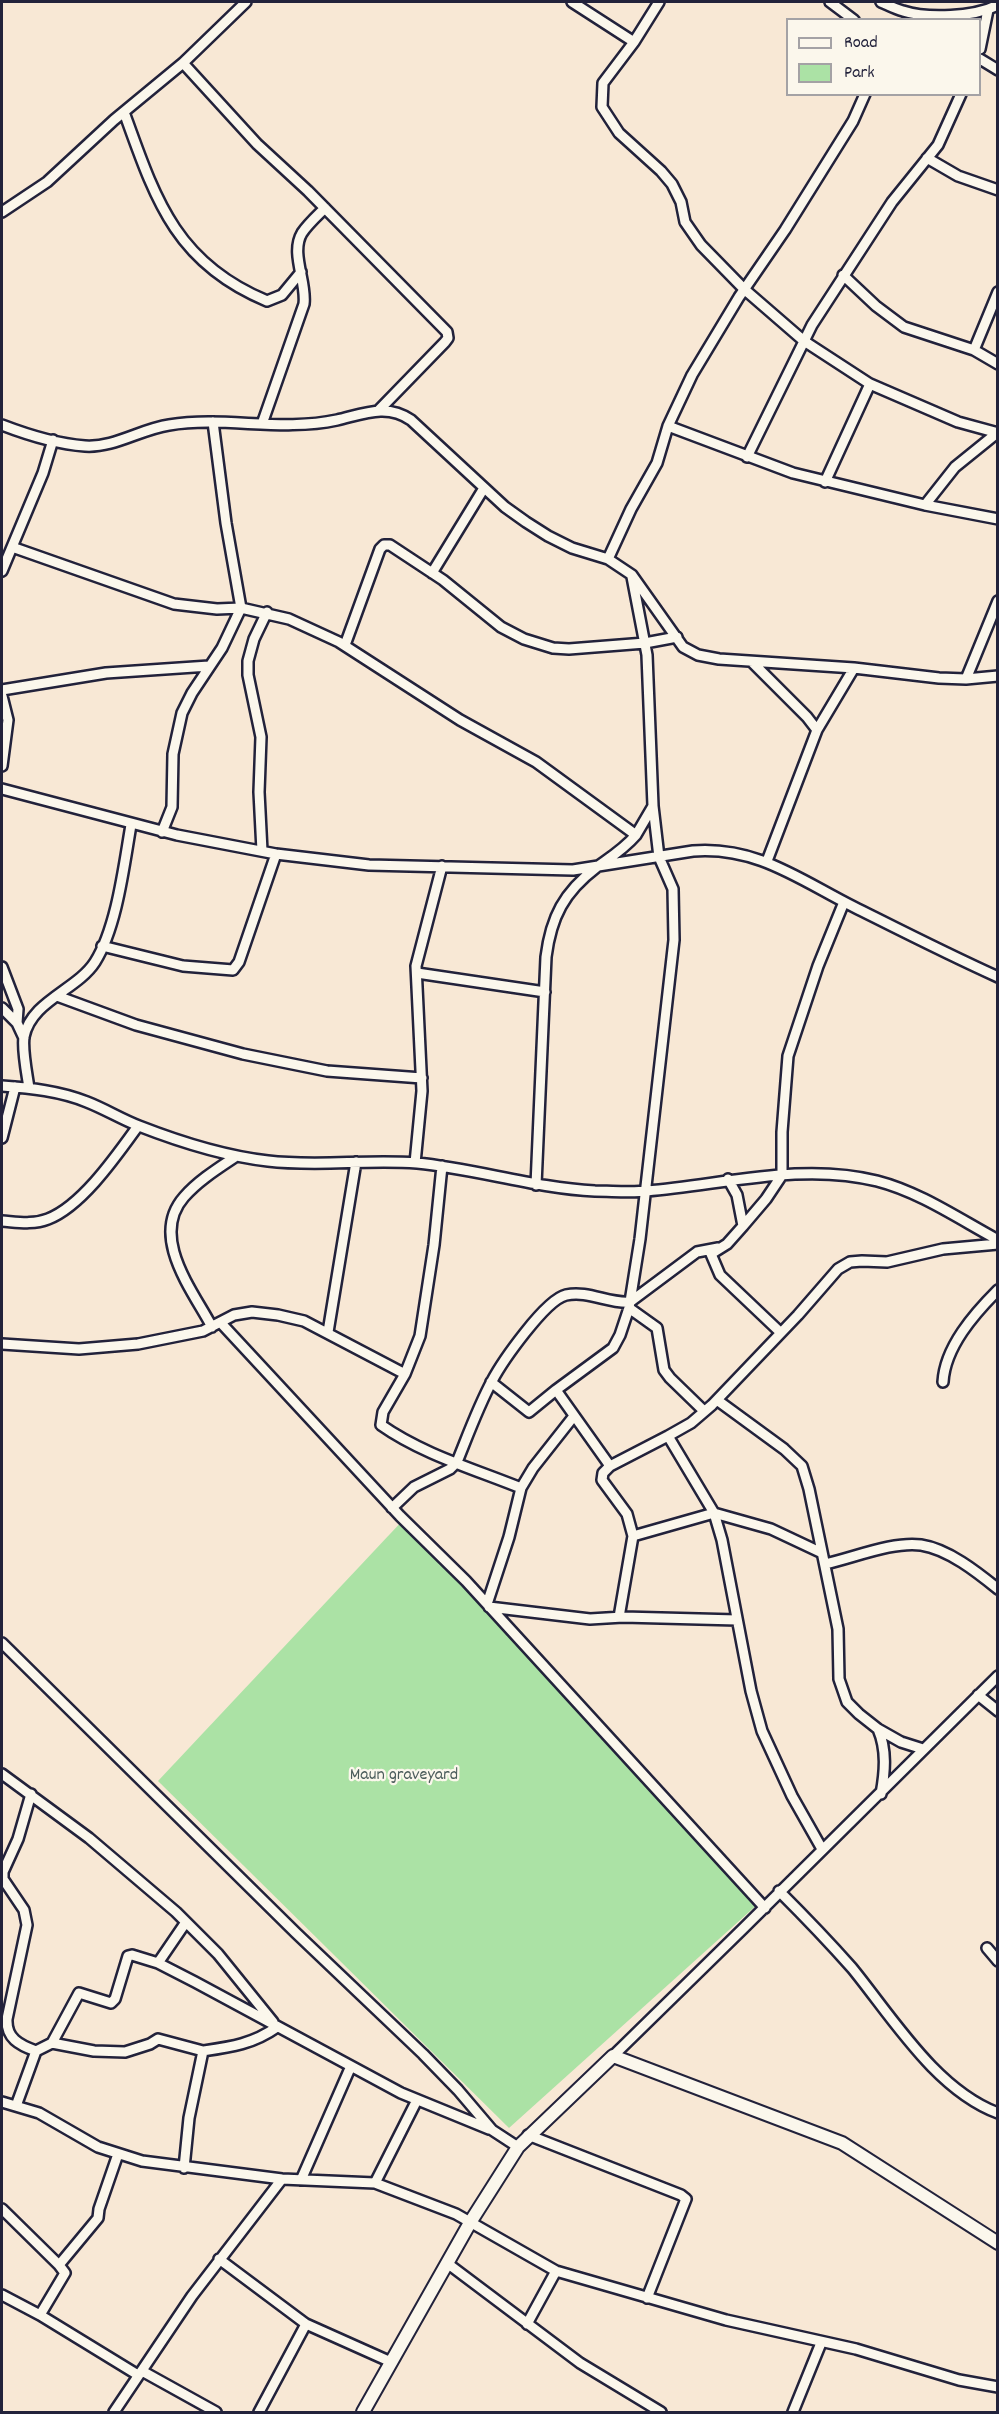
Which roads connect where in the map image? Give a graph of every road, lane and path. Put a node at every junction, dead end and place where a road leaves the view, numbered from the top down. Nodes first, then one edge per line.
1 (246, 2) edge
2 (572, 2) edge
3 (658, 2) edge
4 (830, 2) edge
5 (880, 2) edge
6 (998, 5) edge
7 (988, 10) junction
8 (902, 16) edge
9 (851, 18) edge
10 (634, 42) junction
11 (981, 44) edge
12 (981, 60) edge
13 (183, 63) junction
14 (998, 70) edge
15 (864, 96) edge
16 (960, 96) edge
17 (124, 112) junction
18 (927, 159) junction
19 (998, 190) edge
20 (325, 208) junction
21 (2, 212) edge
22 (301, 272) junction
23 (843, 275) junction
24 (744, 289) junction
25 (998, 292) edge
26 (804, 341) junction
27 (974, 350) junction
28 (998, 364) edge
29 (870, 384) junction
30 (379, 410) junction
31 (213, 422) junction
32 (262, 424) junction
33 (2, 425) edge
34 (668, 426) junction
35 (997, 433) edge
36 (52, 440) junction
37 (747, 457) junction
38 (825, 482) junction
39 (484, 488) junction
40 (925, 505) junction
41 (998, 519) edge
42 (12, 547) junction
43 (608, 559) junction
44 (2, 571) edge
45 (432, 573) junction
46 (632, 574) junction
47 (998, 601) edge
48 (241, 608) junction
49 (267, 612) junction
50 (677, 637) junction
51 (645, 643) junction
52 (345, 645) junction
53 (752, 662) junction
54 (209, 666) junction
55 (854, 668) junction
56 (998, 676) edge
57 (966, 679) junction
58 (2, 690) edge
59 (2, 696) edge
60 (817, 730) junction
61 (2, 766) edge
62 (2, 789) edge
63 (653, 806) junction
64 (131, 825) junction
65 (162, 832) junction
66 (636, 835) junction
67 (262, 851) junction
68 (276, 854) junction
69 (659, 857) junction
70 (768, 861) junction
71 (442, 866) junction
72 (596, 867) junction
73 (844, 902) junction
74 (102, 946) junction
75 (2, 967) edge
76 (417, 973) junction
77 (998, 977) edge
78 (545, 992) junction
79 (57, 996) junction
80 (2, 1008) edge
81 (17, 1023) junction
82 (24, 1038) junction
83 (422, 1078) junction
84 (2, 1086) edge
85 (15, 1086) junction
86 (29, 1088) junction
87 (138, 1126) junction
88 (2, 1138) edge
89 (235, 1157) junction
90 (356, 1162) junction
91 (415, 1163) junction
92 (442, 1166) junction
93 (782, 1175) junction
94 (728, 1179) junction
95 (536, 1185) junction
96 (645, 1191) junction
97 (2, 1221) edge
98 (743, 1226) junction
99 (998, 1242) edge
100 (718, 1248) junction
101 (998, 1290) edge
102 (630, 1305) junction
103 (217, 1325) junction
104 (328, 1332) junction
105 (780, 1332) junction
106 (2, 1344) edge
107 (405, 1374) junction
108 (491, 1382) junction
109 (943, 1382) dead end
110 (556, 1390) junction
111 (717, 1400) junction
112 (704, 1411) junction
113 (574, 1416) junction
114 (668, 1436) junction
115 (457, 1462) junction
116 (610, 1466) junction
117 (521, 1488) junction
118 (392, 1508) junction
119 (714, 1514) junction
120 (633, 1536) junction
121 (822, 1553) junction
122 (825, 1564) junction
123 (998, 1589) edge
124 (488, 1605) junction
125 (619, 1617) junction
126 (737, 1620) junction
127 (2, 1642) edge
128 (998, 1676) edge
129 (978, 1695) junction
130 (998, 1711) edge
131 (878, 1729) junction
132 (923, 1749) junction
133 (2, 1774) edge
134 (32, 1794) junction
135 (881, 1794) junction
136 (822, 1849) junction
137 (779, 1891) junction
138 (765, 1908) junction
139 (186, 1923) junction
140 (987, 1948) dead end
141 (998, 1961) edge
142 (158, 1963) junction
143 (6, 1998) edge
144 (277, 2027) junction
145 (52, 2043) junction
146 (36, 2051) junction
147 (203, 2051) junction
148 (613, 2056) junction
149 (351, 2066) junction
150 (417, 2100) junction
151 (2, 2103) edge
152 (16, 2106) junction
153 (998, 2113) edge
154 (492, 2130) junction
155 (528, 2135) junction
156 (518, 2147) junction
157 (118, 2154) junction
158 (184, 2168) junction
159 (282, 2180) junction
160 (300, 2180) junction
161 (375, 2183) junction
162 (2, 2209) edge
163 (471, 2221) junction
164 (996, 2240) edge
165 (219, 2259) junction
166 (447, 2263) junction
167 (59, 2265) junction
168 (556, 2271) junction
169 (2, 2295) edge
170 (647, 2298) junction
171 (40, 2315) junction
172 (306, 2324) junction
173 (527, 2324) junction
174 (821, 2343) junction
175 (392, 2362) junction
176 (140, 2373) junction
177 (998, 2387) edge
178 (114, 2412) edge
179 (216, 2412) edge
180 (259, 2412) edge
181 (363, 2412) edge
182 (661, 2412) edge
183 (793, 2412) edge

1 - 13 street
2 - 10 street
3 - 10 street
4 - 9 street
5 - 8 street
6 - 7 street
7 - 8 street
7 - 11 street
10 - 24 street
12 - 14 street
13 - 17 street
13 - 20 street
15 - 24 street
16 - 18 street
17 - 21 street
17 - 22 street
18 - 19 street
18 - 23 street
20 - 22 street
20 - 30 street
22 - 32 street
23 - 26 street
23 - 27 street
24 - 26 street
24 - 34 street
25 - 27 street
26 - 29 street
26 - 37 street
27 - 28 street
29 - 35 street
29 - 38 street
30 - 32 street
30 - 39 street
31 - 32 street
31 - 36 street
31 - 48 street
33 - 36 street
34 - 37 street
34 - 43 street
35 - 40 street
36 - 42 street
37 - 38 street
38 - 40 street
39 - 43 street
39 - 45 street
40 - 41 street
42 - 44 street
42 - 48 street
43 - 46 street
45 - 51 street
45 - 52 street
46 - 50 street
46 - 51 street
47 - 57 street
48 - 49 street
48 - 54 street
49 - 52 street
49 - 67 street
50 - 51 street
50 - 53 street
51 - 63 street
52 - 66 street
53 - 55 street
53 - 60 street
54 - 58 street
54 - 65 street
55 - 57 street
55 - 60 street
56 - 57 street
59 - 61 street
60 - 70 street
62 - 64 street
63 - 66 street
63 - 69 street
64 - 65 street
64 - 74 street
65 - 67 street
66 - 72 street
67 - 68 street
68 - 71 street
68 - 74 street
69 - 70 street
69 - 72 street
69 - 96 street
70 - 73 street
71 - 72 street
71 - 76 street
72 - 78 street
73 - 77 street
73 - 93 street
74 - 79 street
75 - 81 street
76 - 78 street
76 - 83 street
78 - 95 street
79 - 82 street
79 - 83 street
80 - 81 street
81 - 82 street
82 - 86 street
83 - 91 street
84 - 85 street
85 - 86 street
85 - 88 street
86 - 87 street
87 - 89 street
87 - 97 street
89 - 90 street
89 - 103 street
90 - 91 street
90 - 104 street
91 - 92 street
92 - 95 street
92 - 107 street
93 - 94 street
93 - 98 street
93 - 99 street
94 - 96 street
94 - 98 street
95 - 96 street
96 - 102 street
98 - 100 street
99 - 105 street
100 - 102 street
100 - 105 street
101 - 109 street
102 - 108 street
102 - 110 street
102 - 112 street
103 - 104 street
103 - 106 street
103 - 118 street
104 - 107 street
105 - 111 street
107 - 115 street
108 - 110 street
108 - 115 street
110 - 113 street
111 - 112 street
111 - 121 street
112 - 114 street
113 - 116 street
113 - 117 street
114 - 116 street
114 - 119 street
115 - 117 street
115 - 118 street
116 - 120 street
117 - 124 street
118 - 124 street
119 - 120 street
119 - 121 street
119 - 126 street
120 - 125 street
121 - 122 street
122 - 123 street
122 - 131 street
124 - 125 street
124 - 138 street
125 - 126 street
126 - 136 street
127 - 154 street
128 - 129 street
129 - 130 street
129 - 132 street
131 - 132 street
131 - 135 street
132 - 135 street
133 - 134 street
134 - 139 street
134 - 143 street
135 - 136 street
136 - 137 street
137 - 138 street
137 - 153 street
138 - 148 street
139 - 142 street
139 - 144 street
140 - 141 street
142 - 144 street
142 - 145 street
143 - 146 street
144 - 147 street
144 - 149 street
145 - 146 street
145 - 147 street
146 - 152 street
147 - 158 street
148 - 155 street
148 - 164 street
149 - 150 street
149 - 160 street
150 - 154 street
150 - 161 street
151 - 152 street
152 - 157 street
154 - 156 street
155 - 156 street
155 - 170 street
156 - 163 street
157 - 158 street
157 - 167 street
158 - 159 street
159 - 160 street
159 - 165 street
160 - 161 street
161 - 163 street
162 - 167 street
163 - 166 street
163 - 168 street
165 - 172 street
165 - 176 street
166 - 173 street
166 - 175 street
167 - 171 street
168 - 170 street
168 - 173 street
169 - 171 street
170 - 174 street
171 - 176 street
172 - 175 street
172 - 180 street
173 - 182 street
174 - 177 street
174 - 183 street
175 - 181 street
176 - 178 street
176 - 179 street

